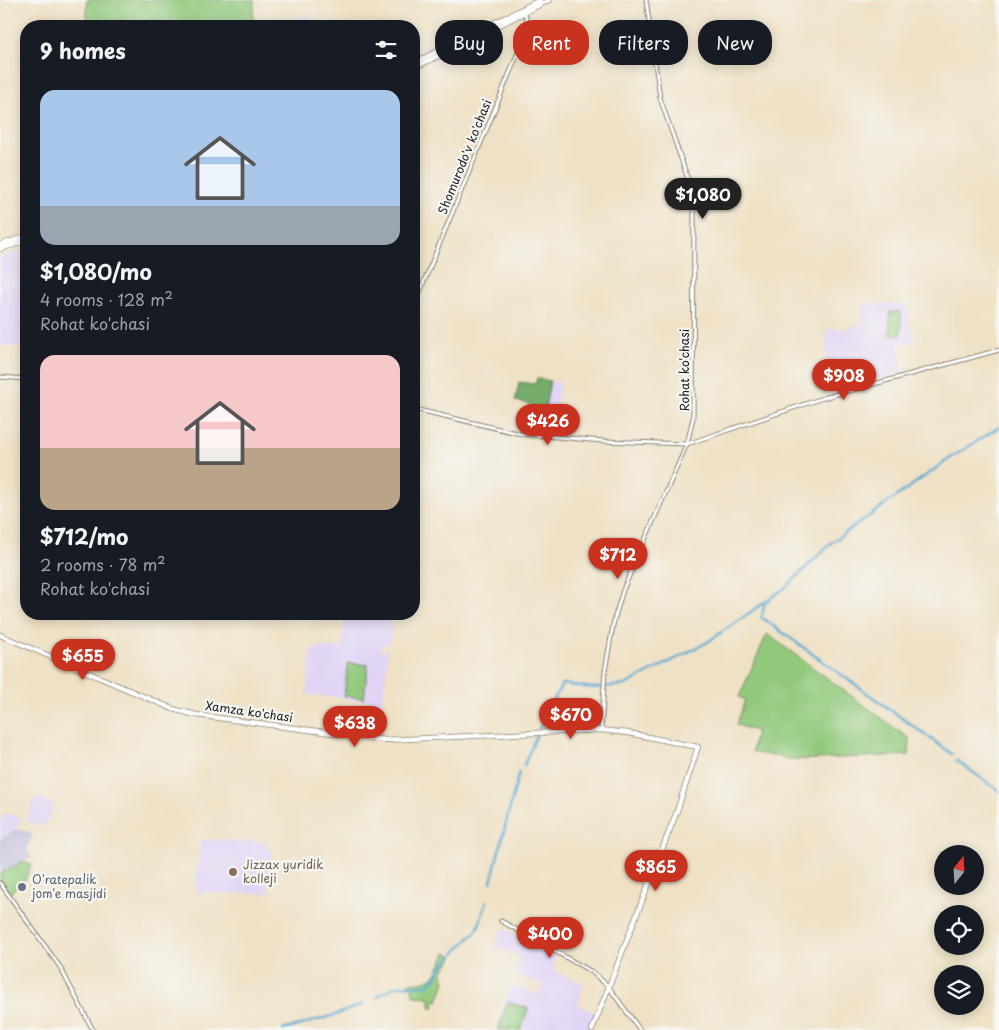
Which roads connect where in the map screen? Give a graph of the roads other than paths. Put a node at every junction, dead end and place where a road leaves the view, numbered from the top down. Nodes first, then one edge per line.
1 (540, 0) edge
2 (548, 0) edge
3 (646, 0) edge
4 (525, 12) junction
5 (420, 60) edge
6 (420, 65) edge
7 (20, 238) edge
8 (20, 243) edge
9 (0, 245) edge
10 (0, 249) edge
11 (420, 291) edge
12 (999, 350) edge
13 (0, 377) edge
14 (20, 379) edge
15 (420, 410) edge
16 (687, 444) junction
17 (0, 635) edge
18 (601, 730) junction
19 (0, 883) edge
20 (500, 921) dead end
21 (608, 986) junction
22 (93, 1030) edge
23 (592, 1030) edge
24 (640, 1030) edge

1 - 5 main road
2 - 4 main road
3 - 16 street, Rohat ko'chasi
4 - 6 main road
4 - 11 street, Shomurodo'v ko'chasi
7 - 9 main road
8 - 10 main road
12 - 16 street
13 - 14 street
15 - 16 street
16 - 18 street, Rohat ko'chasi
17 - 18 main road, Xamza ko'chasi
18 - 21 main road, Xamza ko'chasi
19 - 22 street
20 - 21 street
21 - 23 main road
21 - 24 street

